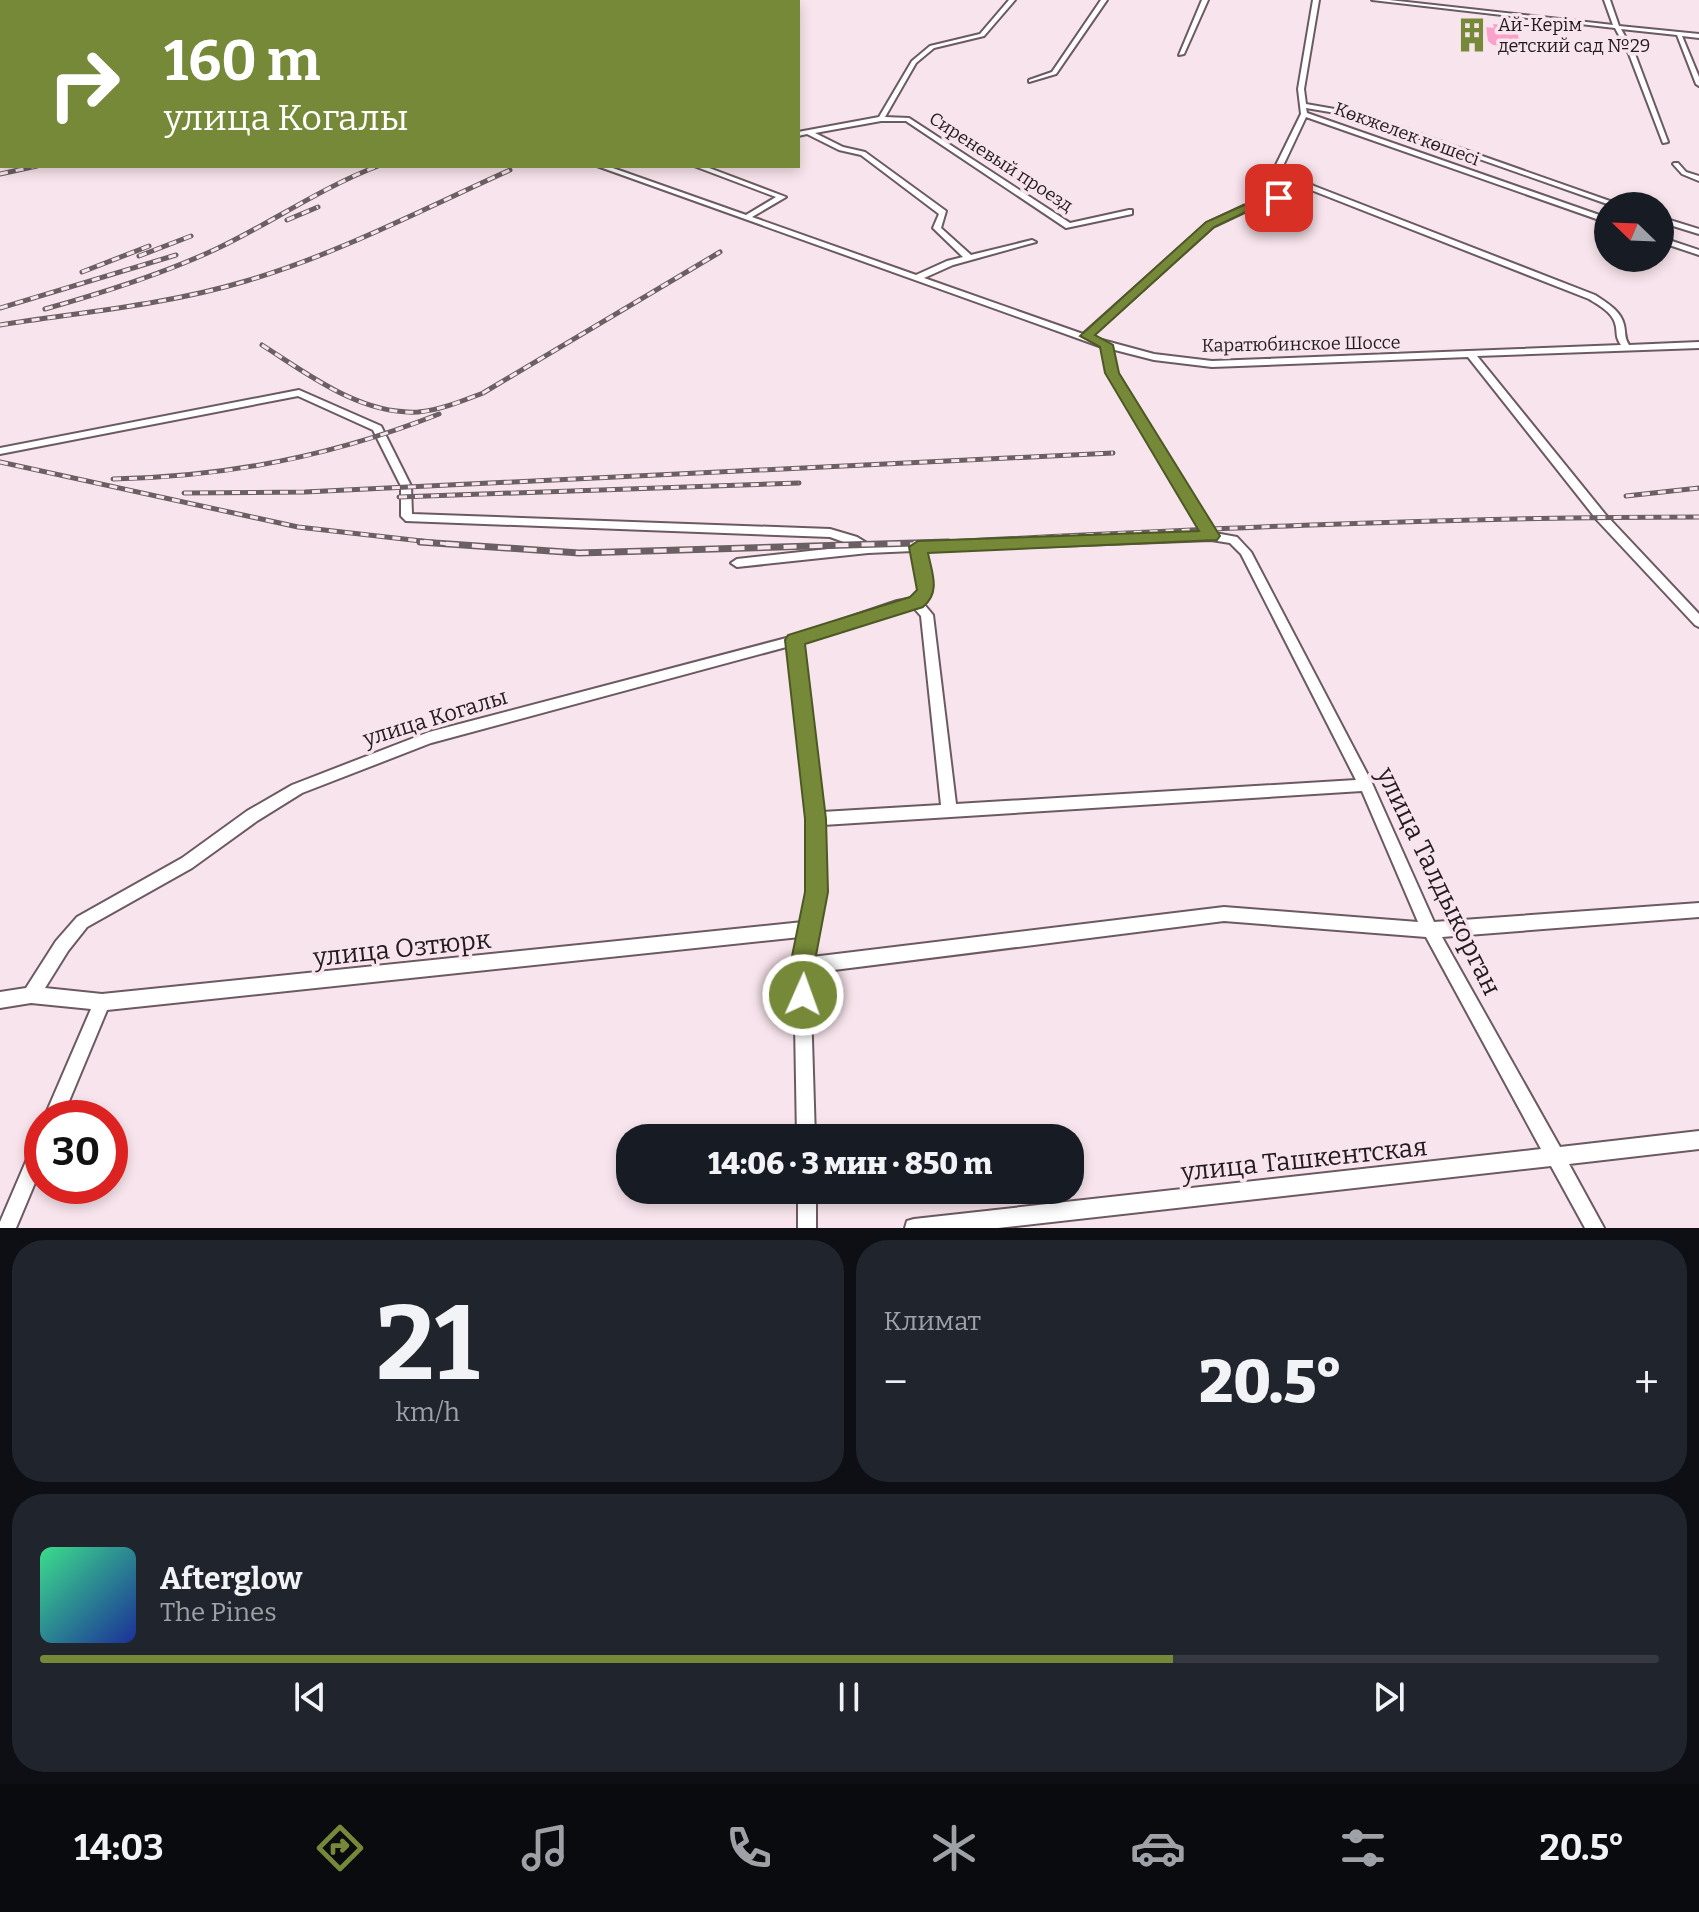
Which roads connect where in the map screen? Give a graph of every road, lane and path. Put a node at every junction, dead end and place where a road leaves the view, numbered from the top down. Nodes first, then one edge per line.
1 (1012, 0) edge
2 (1104, 0) edge
3 (1205, 0) edge
4 (1316, 0) edge
5 (1375, 0) edge
6 (1607, 0) edge
7 (1618, 27) junction
8 (1679, 34) junction
9 (1699, 36) edge
10 (1181, 54) dead end
11 (1031, 81) dead end
12 (1699, 84) edge
13 (1304, 110) junction
14 (881, 119) junction
15 (808, 132) junction
16 (800, 134) edge
17 (1665, 142) dead end
18 (1676, 164) dead end
19 (606, 168) edge
20 (702, 168) edge
21 (1699, 179) edge
22 (1311, 188) junction
23 (1594, 197) edge
24 (1129, 212) dead end
25 (1594, 216) edge
26 (746, 218) junction
27 (1674, 224) edge
28 (1699, 232) edge
29 (1032, 242) dead end
30 (1674, 244) edge
31 (1699, 253) edge
32 (969, 258) junction
33 (917, 278) junction
34 (1086, 336) junction
35 (1106, 345) junction
36 (1699, 345) edge
37 (1627, 348) junction
38 (1471, 355) junction
39 (0, 451) edge
40 (1211, 536) junction
41 (918, 547) junction
42 (868, 549) junction
43 (737, 563) dead end
44 (916, 602) junction
45 (1699, 622) edge
46 (795, 640) junction
47 (1366, 785) junction
48 (949, 809) junction
49 (816, 819) junction
50 (1699, 910) edge
51 (808, 929) junction
52 (1430, 930) junction
53 (802, 966) junction
54 (31, 995) junction
55 (0, 1000) edge
56 (102, 1002) junction
57 (61, 1100) edge
58 (806, 1124) edge
59 (1699, 1140) edge
60 (1556, 1157) junction
61 (24, 1187) edge
62 (807, 1204) edge
63 (7, 1228) edge
64 (807, 1228) edge
65 (914, 1228) edge
66 (1595, 1228) edge

1 - 14 street
2 - 11 street
3 - 10 street
4 - 13 street, Көкжелек көшесі
5 - 7 street
6 - 7 street
7 - 8 street
7 - 17 street
8 - 9 street
8 - 12 street
13 - 22 street
13 - 23 street
13 - 25 street, Көкжелек көшесі
14 - 15 street, Сиреневый проезд
14 - 24 street, Сиреневый проезд
15 - 16 street, Сиреневый проезд
15 - 32 street
18 - 21 street
19 - 26 street, Каратюбинское Шоссе
20 - 26 street
22 - 34 street
22 - 37 street
26 - 33 street, Каратюбинское Шоссе
27 - 28 street
29 - 32 street
30 - 31 street
32 - 33 street
33 - 34 street, Каратюбинское Шоссе
34 - 35 street, Каратюбинское Шоссе
35 - 38 street, Каратюбинское Шоссе
35 - 40 street
36 - 37 street, Каратюбинское Шоссе
37 - 38 street, Каратюбинское Шоссе
38 - 45 street
39 - 42 street
40 - 41 street
40 - 47 street, улица Талдыкорган
41 - 42 street
41 - 44 street
42 - 43 street
44 - 46 street, улица Когалы
44 - 48 street
46 - 49 street
46 - 54 street, улица Когалы
47 - 48 street
47 - 52 street, улица Талдыкорган
48 - 49 street
49 - 51 street
50 - 52 street
51 - 53 street
51 - 56 street, улица Озтюрк
52 - 53 street
52 - 60 street, улица Талдыкорган
53 - 58 street
54 - 55 street, улица Озтюрк
54 - 56 street, улица Озтюрк
56 - 57 street
59 - 60 street, улица Ташкентская
60 - 65 street, улица Ташкентская
60 - 66 street, улица Талдыкорган
61 - 63 street
62 - 64 street

